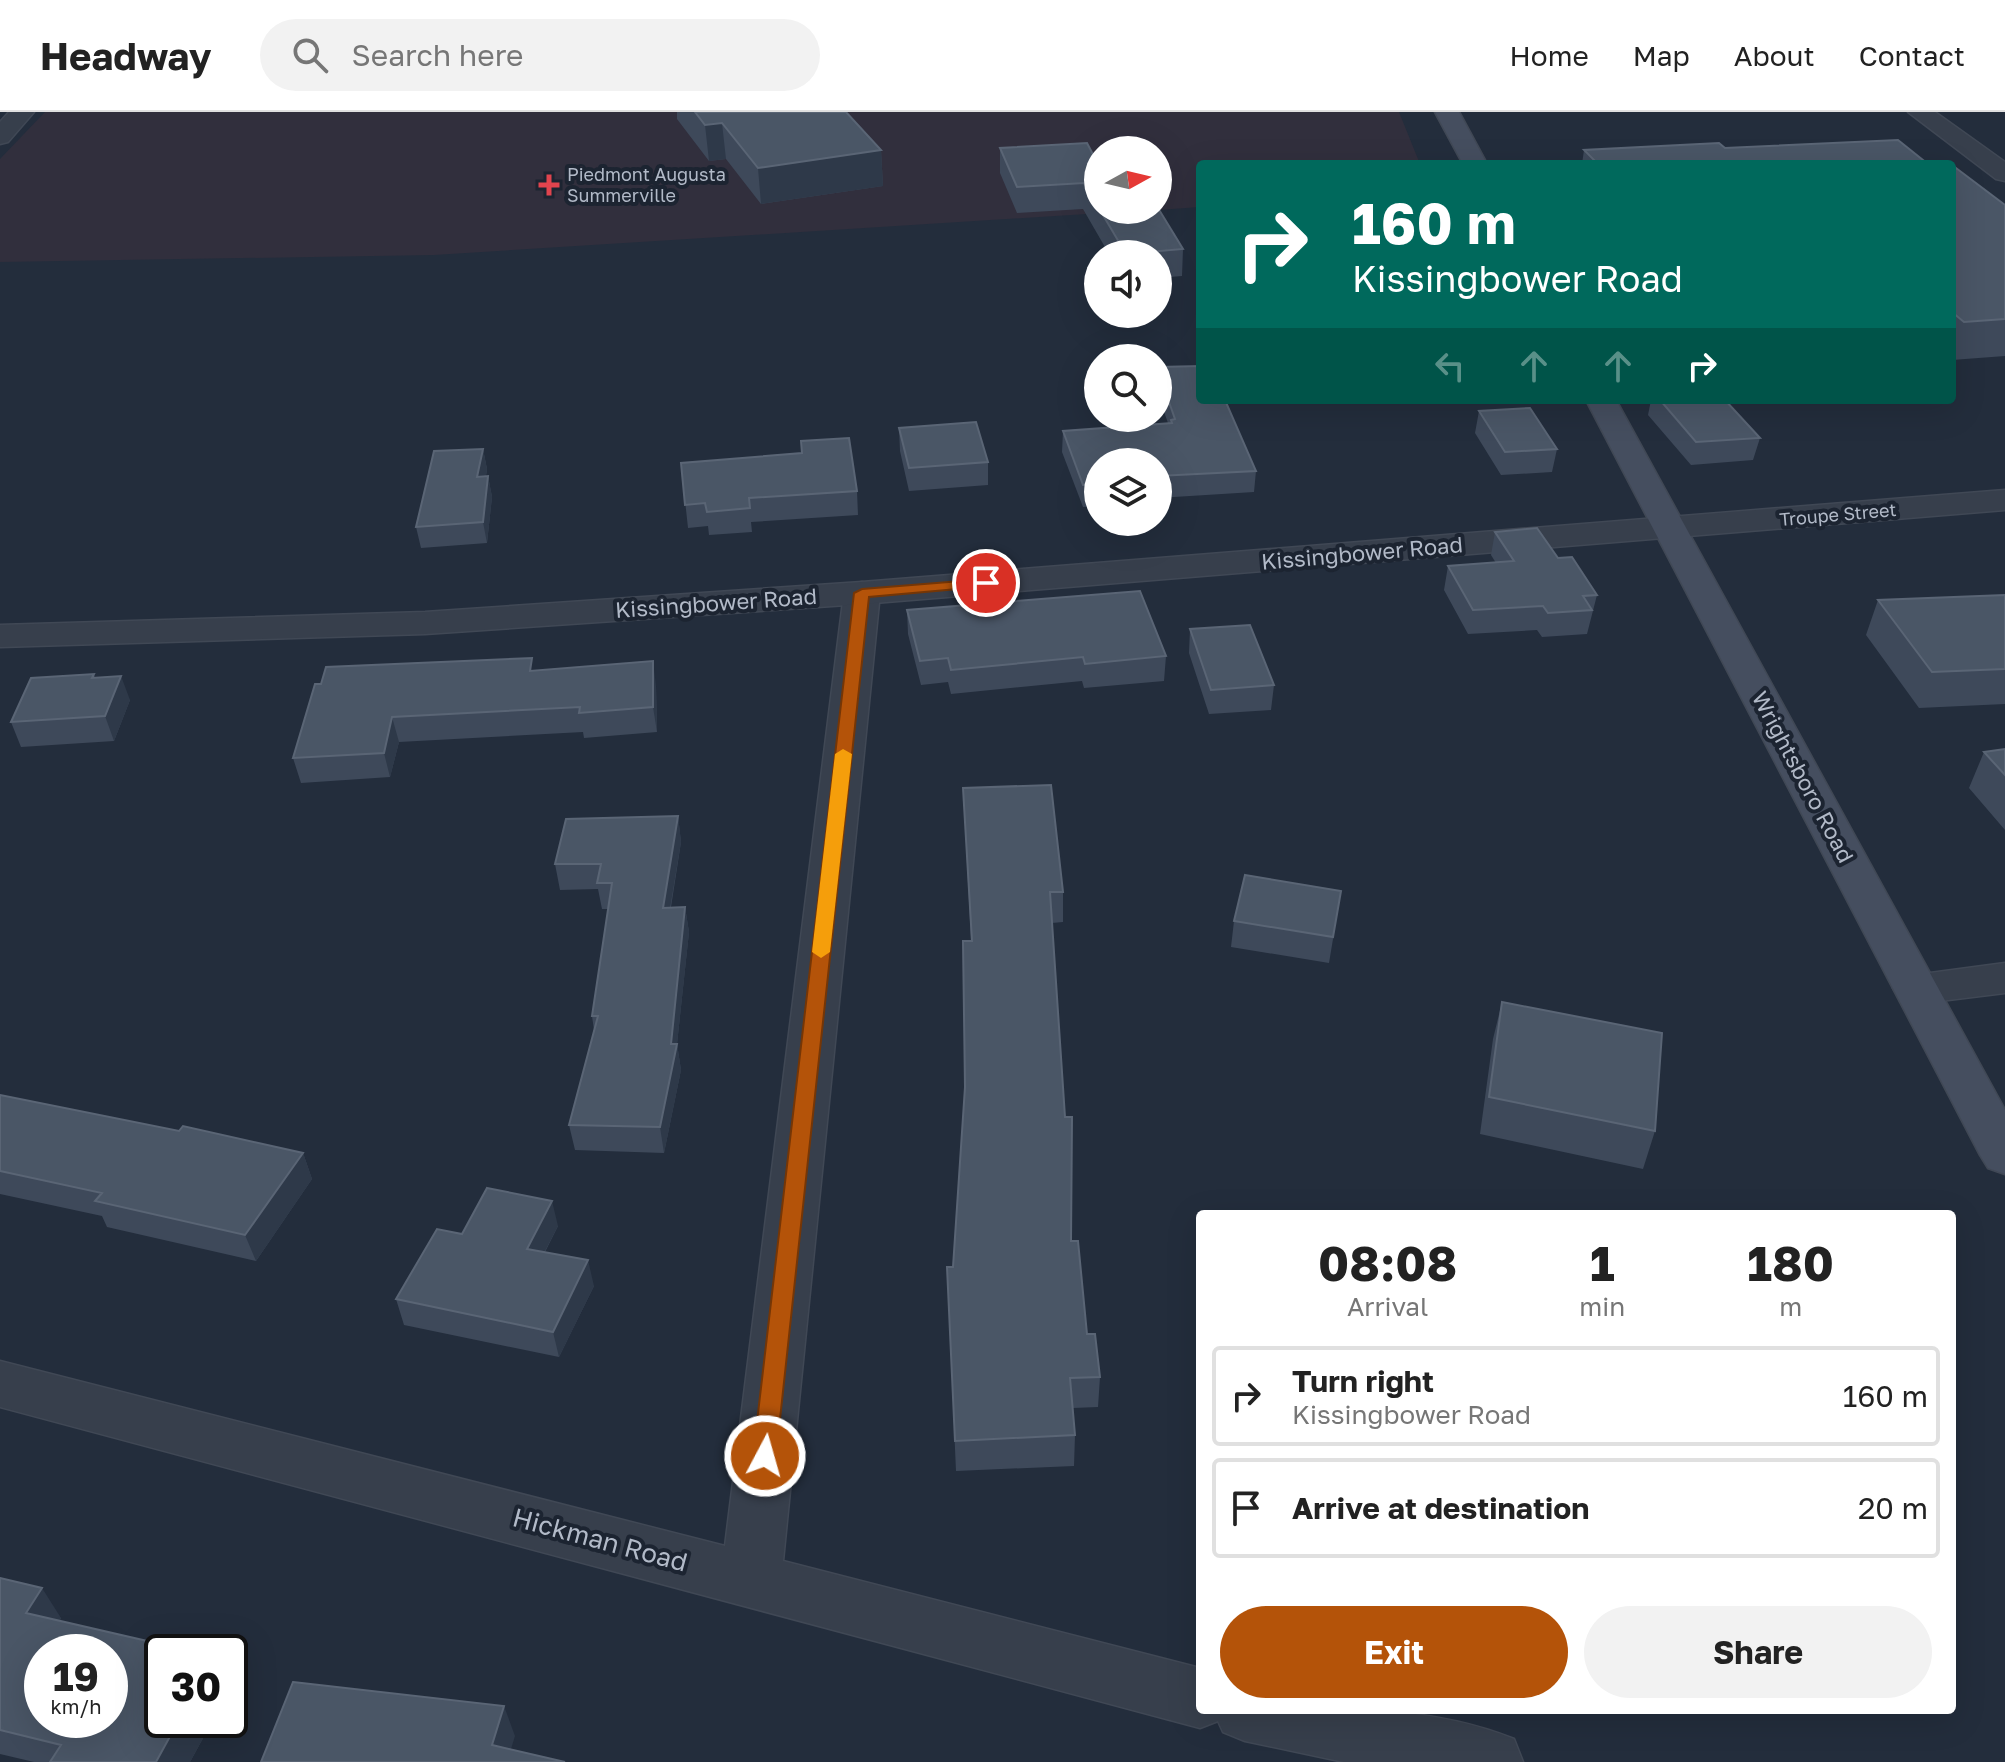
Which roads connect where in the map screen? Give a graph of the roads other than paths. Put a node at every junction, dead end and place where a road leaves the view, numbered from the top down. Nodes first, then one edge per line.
1 (22, 112) edge
2 (1447, 112) edge
3 (1920, 112) edge
4 (0, 137) edge
5 (1473, 160) edge
6 (2005, 174) edge
7 (1603, 404) edge
8 (2005, 500) edge
9 (1670, 529) junction
10 (862, 593) junction
11 (0, 636) edge
12 (2005, 978) edge
13 (1916, 988) junction
14 (2005, 1155) edge
15 (0, 1384) edge
16 (751, 1580) junction
17 (1196, 1697) edge
18 (1264, 1714) edge
19 (1491, 1762) edge

1 - 4 street
2 - 5 main road
3 - 6 street
7 - 9 main road, Wrightsboro Road
8 - 9 street, Troupe Street
9 - 10 street, Kissingbower Road
9 - 13 main road, Wrightsboro Road
10 - 11 street, Kissingbower Road
10 - 16 street
12 - 13 street
13 - 14 main road, Wrightsboro Road
15 - 16 street, Hickman Road
16 - 17 street, Hickman Road
18 - 19 street

